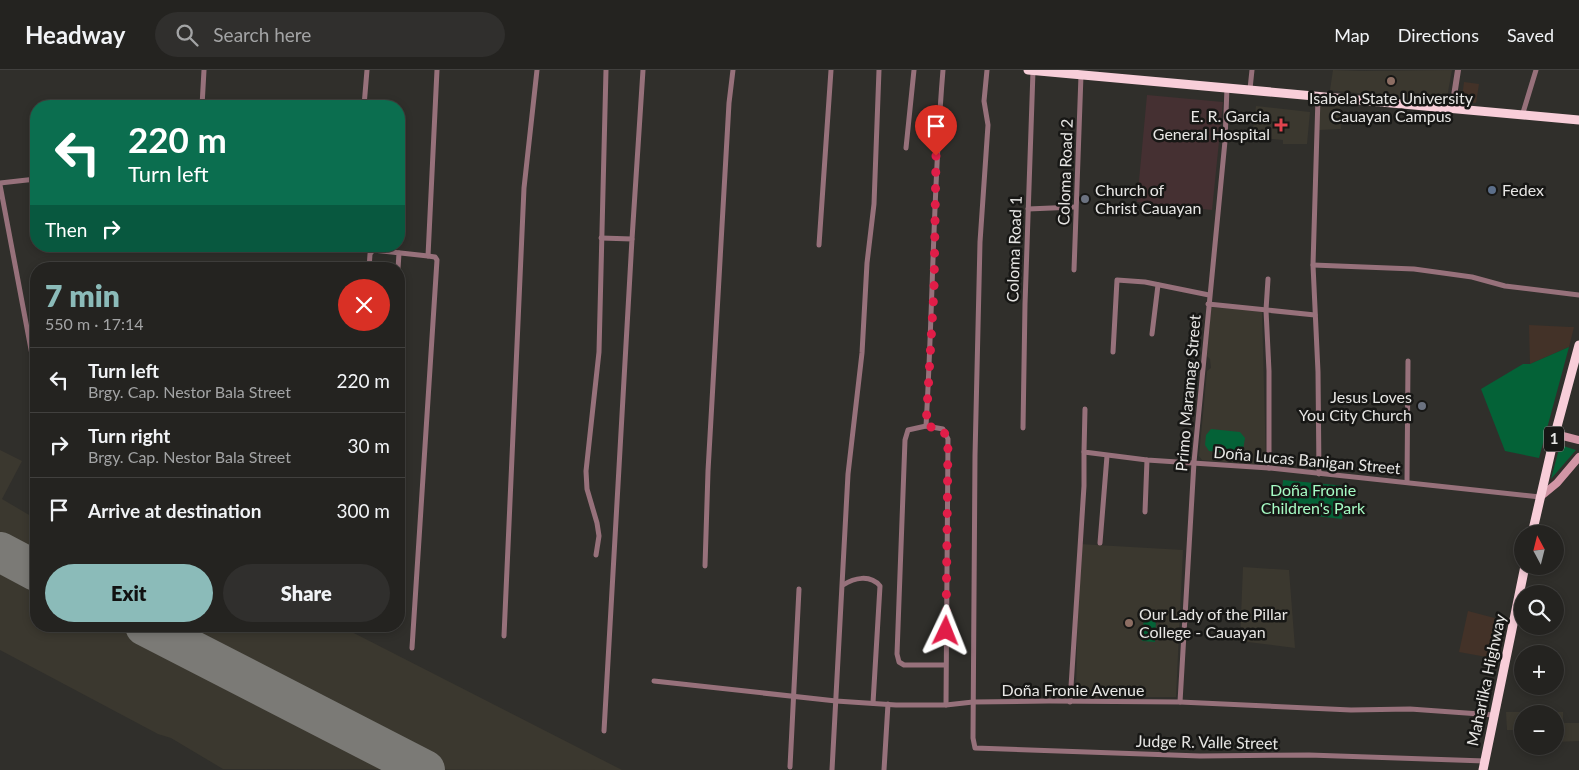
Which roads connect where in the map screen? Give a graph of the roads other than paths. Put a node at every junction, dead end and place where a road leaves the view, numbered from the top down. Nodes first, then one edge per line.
1 (204, 70) edge
2 (367, 70) edge
3 (437, 70) edge
4 (537, 70) edge
5 (606, 70) edge
6 (643, 70) edge
7 (733, 70) edge
8 (830, 70) edge
9 (879, 70) edge
10 (914, 70) edge
11 (943, 70) edge
12 (987, 70) edge
13 (1028, 70) edge
14 (1033, 70) edge
15 (1252, 70) edge
16 (1458, 70) edge
17 (1536, 70) edge
18 (1095, 73) edge
19 (1081, 75) junction
20 (1227, 86) junction
21 (1250, 89) junction
22 (1318, 97) junction
23 (202, 100) edge
24 (364, 100) edge
25 (1452, 109) junction
26 (1522, 116) junction
27 (1579, 120) edge
28 (906, 148) dead end
29 (30, 180) edge
30 (0, 184) edge
31 (1076, 207) junction
32 (1028, 209) junction
33 (601, 238) junction
34 (632, 239) junction
35 (819, 245) dead end
36 (390, 252) edge
37 (399, 253) junction
38 (428, 256) junction
39 (398, 262) edge
40 (1313, 265) junction
41 (1074, 270) dead end
42 (1268, 279) dead end
43 (1158, 285) junction
44 (1209, 295) junction
45 (1579, 295) edge
46 (1208, 304) junction
47 (1266, 310) junction
48 (1315, 315) junction
49 (1152, 334) dead end
50 (30, 344) edge
51 (1579, 345) edge
52 (1113, 352) dead end
53 (1408, 360) dead end
54 (1085, 409) dead end
55 (926, 426) junction
56 (1023, 428) dead end
57 (1555, 434) junction
58 (1579, 440) edge
59 (1084, 452) junction
60 (1107, 456) junction
61 (1579, 457) edge
62 (1147, 460) junction
63 (1194, 462) junction
64 (1269, 468) junction
65 (1319, 474) junction
66 (1407, 482) junction
67 (1540, 497) junction
68 (1145, 512) dead end
69 (1534, 525) edge
70 (1100, 543) dead end
71 (596, 555) dead end
72 (705, 566) dead end
73 (1524, 575) edge
74 (842, 585) junction
75 (799, 589) dead end
76 (504, 636) dead end
77 (412, 648) dead end
78 (944, 665) junction
79 (654, 682) dead end
80 (794, 696) junction
81 (836, 701) junction
82 (974, 702) junction
83 (1070, 702) junction
84 (1180, 702) junction
85 (873, 704) junction
86 (888, 704) junction
87 (946, 705) junction
88 (1494, 715) junction
89 (604, 731) dead end
90 (1484, 766) edge
91 (790, 767) dead end
92 (832, 770) edge
93 (884, 770) edge

1 - 23 street
2 - 24 street
3 - 38 street
4 - 76 street
5 - 33 street
6 - 34 street
7 - 72 street
8 - 35 street
9 - 74 street
10 - 28 street
11 - 55 street
12 - 82 street
13 - 14 highway
14 - 19 highway
14 - 32 street, Coloma Road 1
15 - 21 street
16 - 25 street
17 - 26 street
18 - 19 highway
18 - 20 highway
19 - 31 street, Coloma Road 2
20 - 21 highway
20 - 44 street, Primo Maramag Street
21 - 22 highway
22 - 25 highway
22 - 40 street
25 - 26 highway
26 - 27 highway
29 - 30 street
30 - 50 street
31 - 32 street
31 - 41 street, Coloma Road 2
32 - 56 street, Coloma Road 1
33 - 34 street
33 - 71 street
34 - 89 street
36 - 37 street
37 - 38 street
37 - 39 street
38 - 77 street
40 - 45 street
40 - 48 street
42 - 47 street
43 - 44 street
43 - 49 street
43 - 52 street
44 - 46 street, Primo Maramag Street
46 - 47 street
46 - 63 street, Primo Maramag Street
47 - 48 street
47 - 64 street
48 - 65 street
51 - 57 highway, 1
53 - 66 street
54 - 59 street
55 - 78 street
55 - 78 street
57 - 58 main road
57 - 67 highway, 1
59 - 60 street, Doña Lucas Banigan Street
59 - 83 street
60 - 62 street, Doña Lucas Banigan Street
60 - 70 street
61 - 67 main road
62 - 63 street, Doña Lucas Banigan Street
62 - 68 street
63 - 64 street, Doña Lucas Banigan Street
63 - 84 street, Primo Maramag Street
64 - 65 street, Doña Lucas Banigan Street
65 - 66 street, Doña Lucas Banigan Street
66 - 67 street, Doña Lucas Banigan Street
67 - 69 highway, 1
73 - 88 highway, Maharlika Highway
74 - 81 street
74 - 85 street
75 - 80 street
78 - 87 street
79 - 80 street, Doña Fronie Avenue
80 - 81 street, Doña Fronie Avenue
80 - 91 street
81 - 85 street, Doña Fronie Avenue
81 - 92 street
82 - 83 street, Doña Fronie Avenue
82 - 87 street, Doña Fronie Avenue
82 - 90 street, Judge R. Valle Street
83 - 84 street, Doña Fronie Avenue
84 - 88 street, Doña Fronie Avenue
85 - 86 street, Doña Fronie Avenue
86 - 87 street, Doña Fronie Avenue
86 - 93 street
88 - 90 highway, Maharlika Highway

